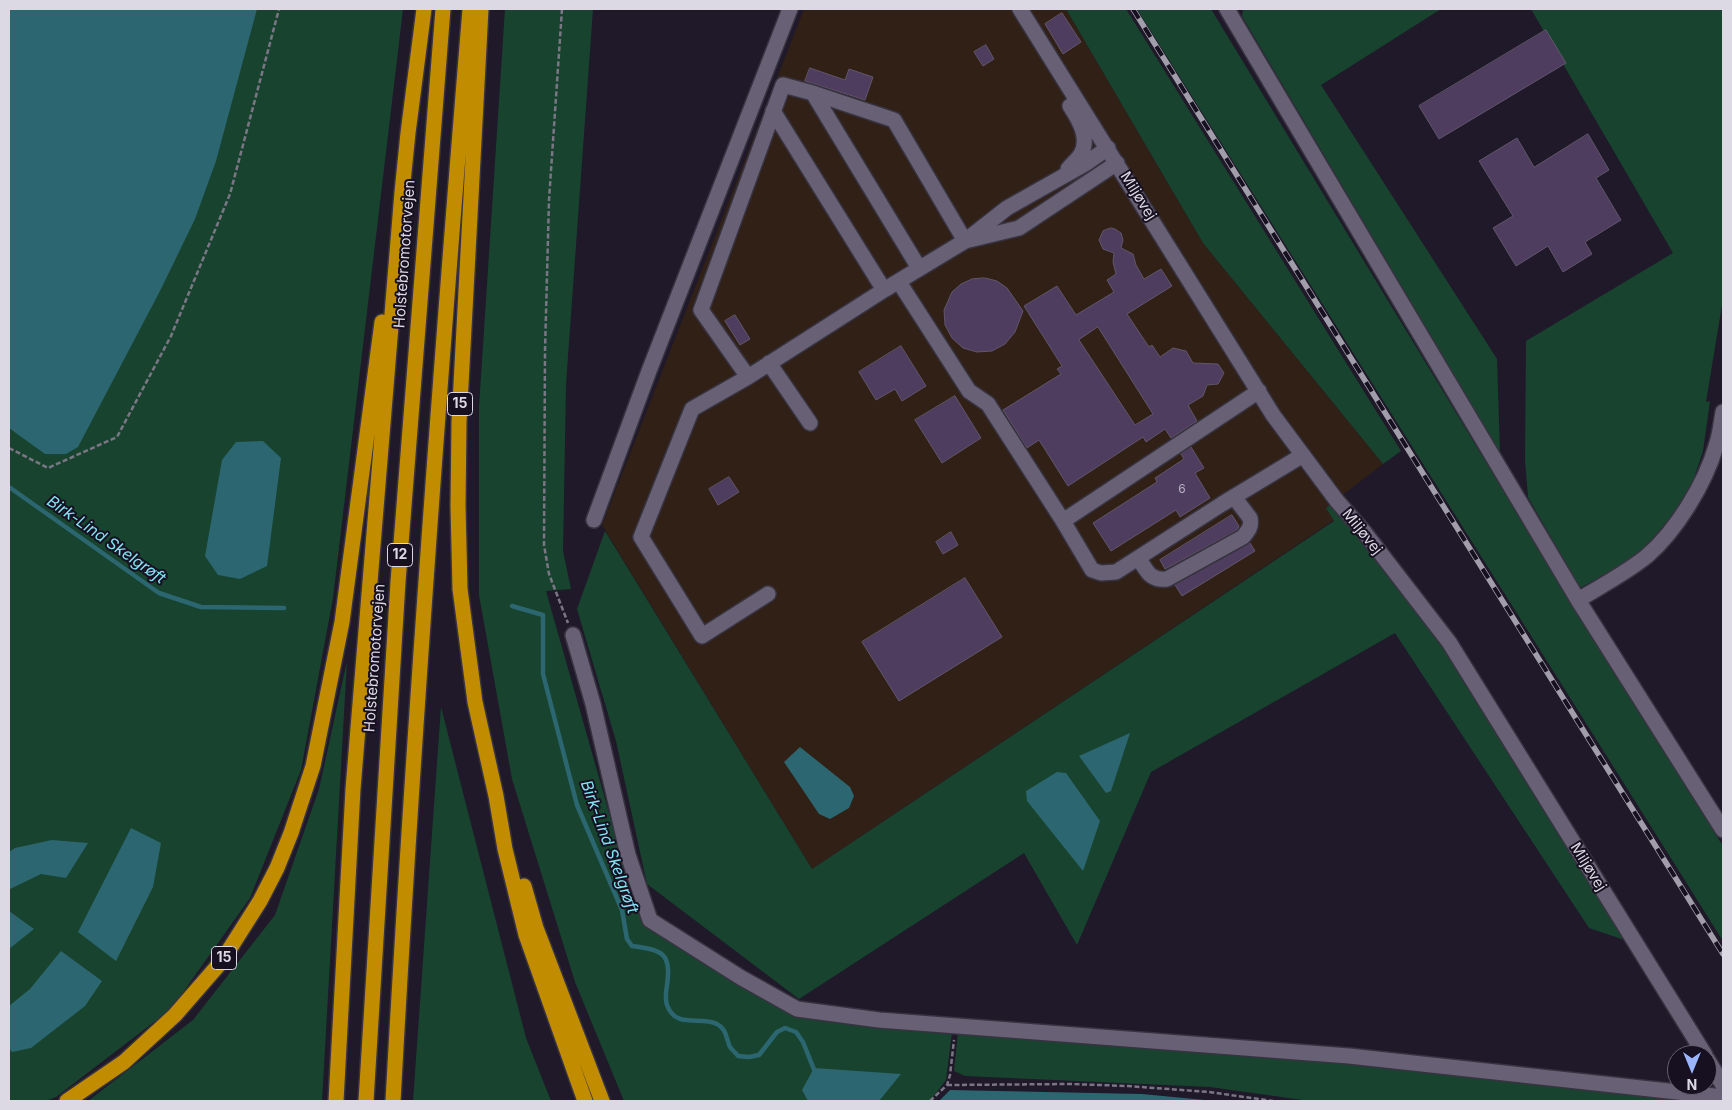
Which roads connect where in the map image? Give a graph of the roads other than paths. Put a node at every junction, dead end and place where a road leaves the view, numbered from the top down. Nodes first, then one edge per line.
1 (424, 9) edge
2 (443, 9) edge
3 (470, 9) edge
4 (480, 9) edge
5 (790, 9) edge
6 (1227, 9) edge
7 (1023, 13) edge
8 (813, 93) junction
9 (774, 111) junction
10 (1108, 148) junction
11 (1117, 163) junction
12 (1055, 181) junction
13 (402, 192) junction
14 (965, 241) junction
15 (919, 268) junction
16 (899, 282) junction
17 (884, 290) junction
18 (769, 363) junction
19 (748, 376) junction
20 (1259, 391) junction
21 (1723, 412) edge
22 (810, 423) dead end
23 (1303, 455) junction
24 (1234, 496) junction
25 (594, 520) dead end
26 (1063, 521) junction
27 (1139, 559) junction
28 (768, 594) dead end
29 (1578, 600) junction
30 (573, 635) road end
31 (496, 796) junction
32 (1723, 830) edge
33 (1699, 1045) edge
34 (1723, 1097) edge
35 (67, 1101) edge
36 (336, 1101) edge
37 (366, 1101) edge
38 (393, 1101) edge
39 (585, 1101) edge
40 (602, 1101) edge

1 - 13 highway, 15
2 - 37 highway, Holstebromotorvejen / 12
3 - 38 highway, 12
4 - 31 highway, 15
5 - 25 street
6 - 29 street
7 - 10 street, Miljøvej
7 - 12 street
8 - 9 street
8 - 14 street
8 - 15 street
9 - 17 street
9 - 19 street
10 - 11 street, Miljøvej
10 - 12 street
11 - 14 street
11 - 20 street, Miljøvej
12 - 14 street
13 - 35 highway, 15
13 - 36 highway
14 - 15 street
15 - 16 street
16 - 17 street
16 - 26 street
17 - 18 street
18 - 19 street
18 - 22 street
19 - 28 street
20 - 23 street, Miljøvej
20 - 26 street
21 - 29 street
23 - 24 street
23 - 33 street, Miljøvej
24 - 27 street
24 - 27 street
26 - 27 street
29 - 32 street
30 - 34 street
31 - 39 highway, 15
31 - 40 highway

